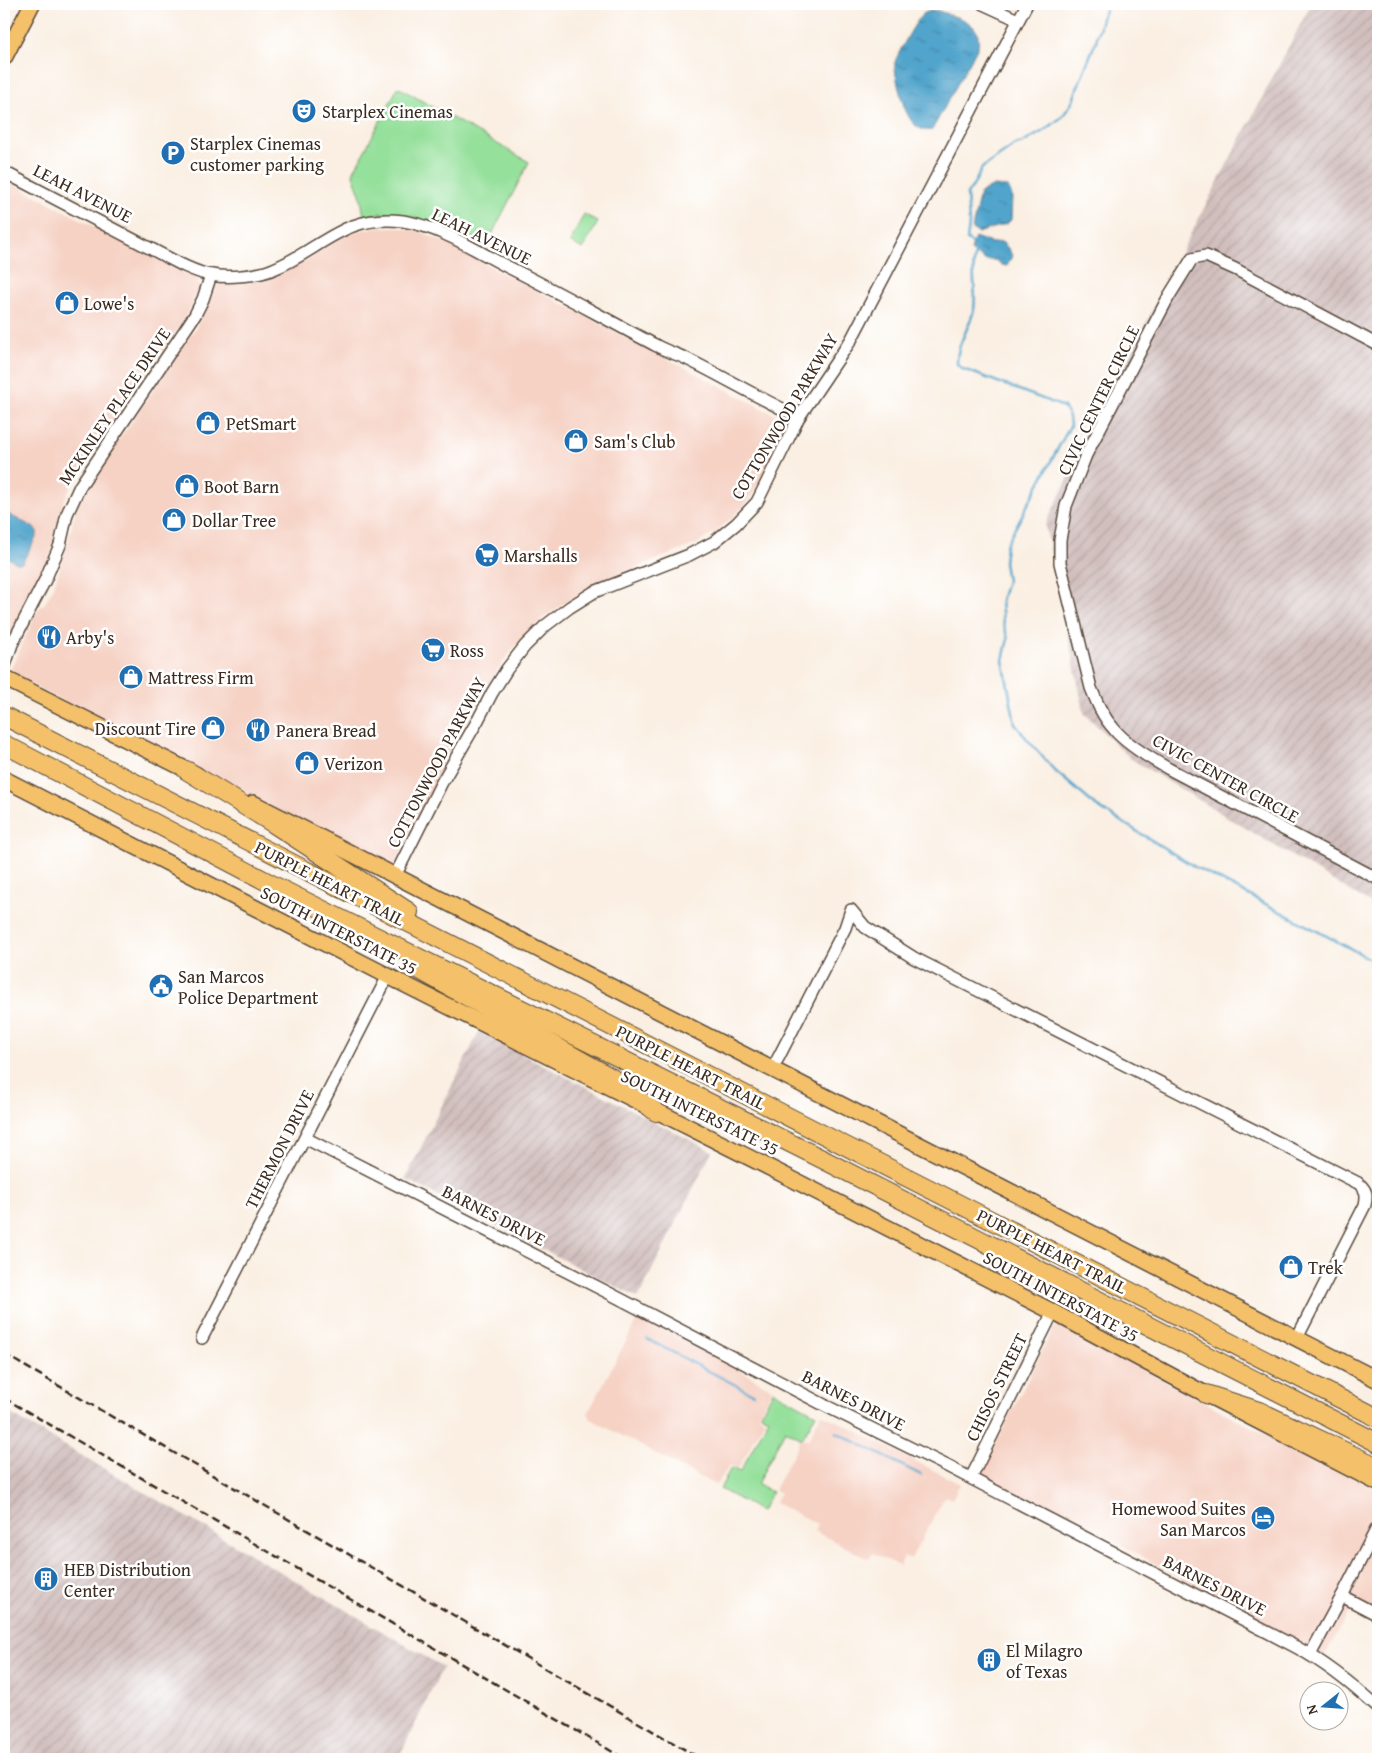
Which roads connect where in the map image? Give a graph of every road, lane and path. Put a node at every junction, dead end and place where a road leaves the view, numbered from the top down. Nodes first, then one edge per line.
1 (32, 4) edge
2 (983, 4) edge
3 (1027, 4) edge
4 (1018, 20) junction
5 (4, 58) edge
6 (4, 172) edge
7 (211, 276) junction
8 (1378, 345) edge
9 (800, 417) junction
10 (4, 668) edge
11 (4, 678) edge
12 (4, 716) edge
13 (4, 744) edge
14 (186, 770) junction
15 (4, 779) edge
16 (395, 876) junction
17 (1378, 879) edge
18 (275, 886) junction
19 (502, 971) junction
20 (388, 976) junction
21 (772, 1070) junction
22 (656, 1112) junction
23 (305, 1138) junction
24 (1053, 1312) junction
25 (202, 1338) dead end
26 (1297, 1338) junction
27 (1378, 1380) edge
28 (1206, 1394) junction
29 (1378, 1418) edge
30 (1378, 1444) edge
31 (1378, 1468) edge
32 (971, 1478) junction
33 (1378, 1482) edge
34 (1378, 1526) edge
35 (1342, 1596) junction
36 (1378, 1616) edge
37 (1310, 1655) junction
38 (1378, 1708) edge

1 - 5 main road
2 - 4 street
3 - 4 street, COTTONWOOD PARKWAY
4 - 9 street, COTTONWOOD PARKWAY
6 - 7 street, LEAH AVENUE
7 - 9 street, LEAH AVENUE
7 - 10 street, MCKINLEY PLACE DRIVE
8 - 17 street, CIVIC CENTER CIRCLE
9 - 16 street, COTTONWOOD PARKWAY
11 - 14 main road
12 - 19 highway, PURPLE HEART TRAIL
13 - 18 highway, PURPLE HEART TRAIL
14 - 16 main road
14 - 19 highway
15 - 20 main road, SOUTH INTERSTATE 35
16 - 21 main road
18 - 22 highway
18 - 30 highway, PURPLE HEART TRAIL
19 - 29 highway, PURPLE HEART TRAIL
20 - 22 main road, SOUTH INTERSTATE 35
20 - 23 street, THERMON DRIVE
21 - 26 main road
21 - 26 street
22 - 24 main road, SOUTH INTERSTATE 35
23 - 25 street, THERMON DRIVE
23 - 32 street, BARNES DRIVE
24 - 28 main road, SOUTH INTERSTATE 35
24 - 32 street, CHISOS STREET
26 - 27 main road
28 - 31 highway
28 - 33 main road, SOUTH INTERSTATE 35
32 - 37 street, BARNES DRIVE
34 - 35 street
35 - 36 street
35 - 37 street
37 - 38 street, BARNES DRIVE

